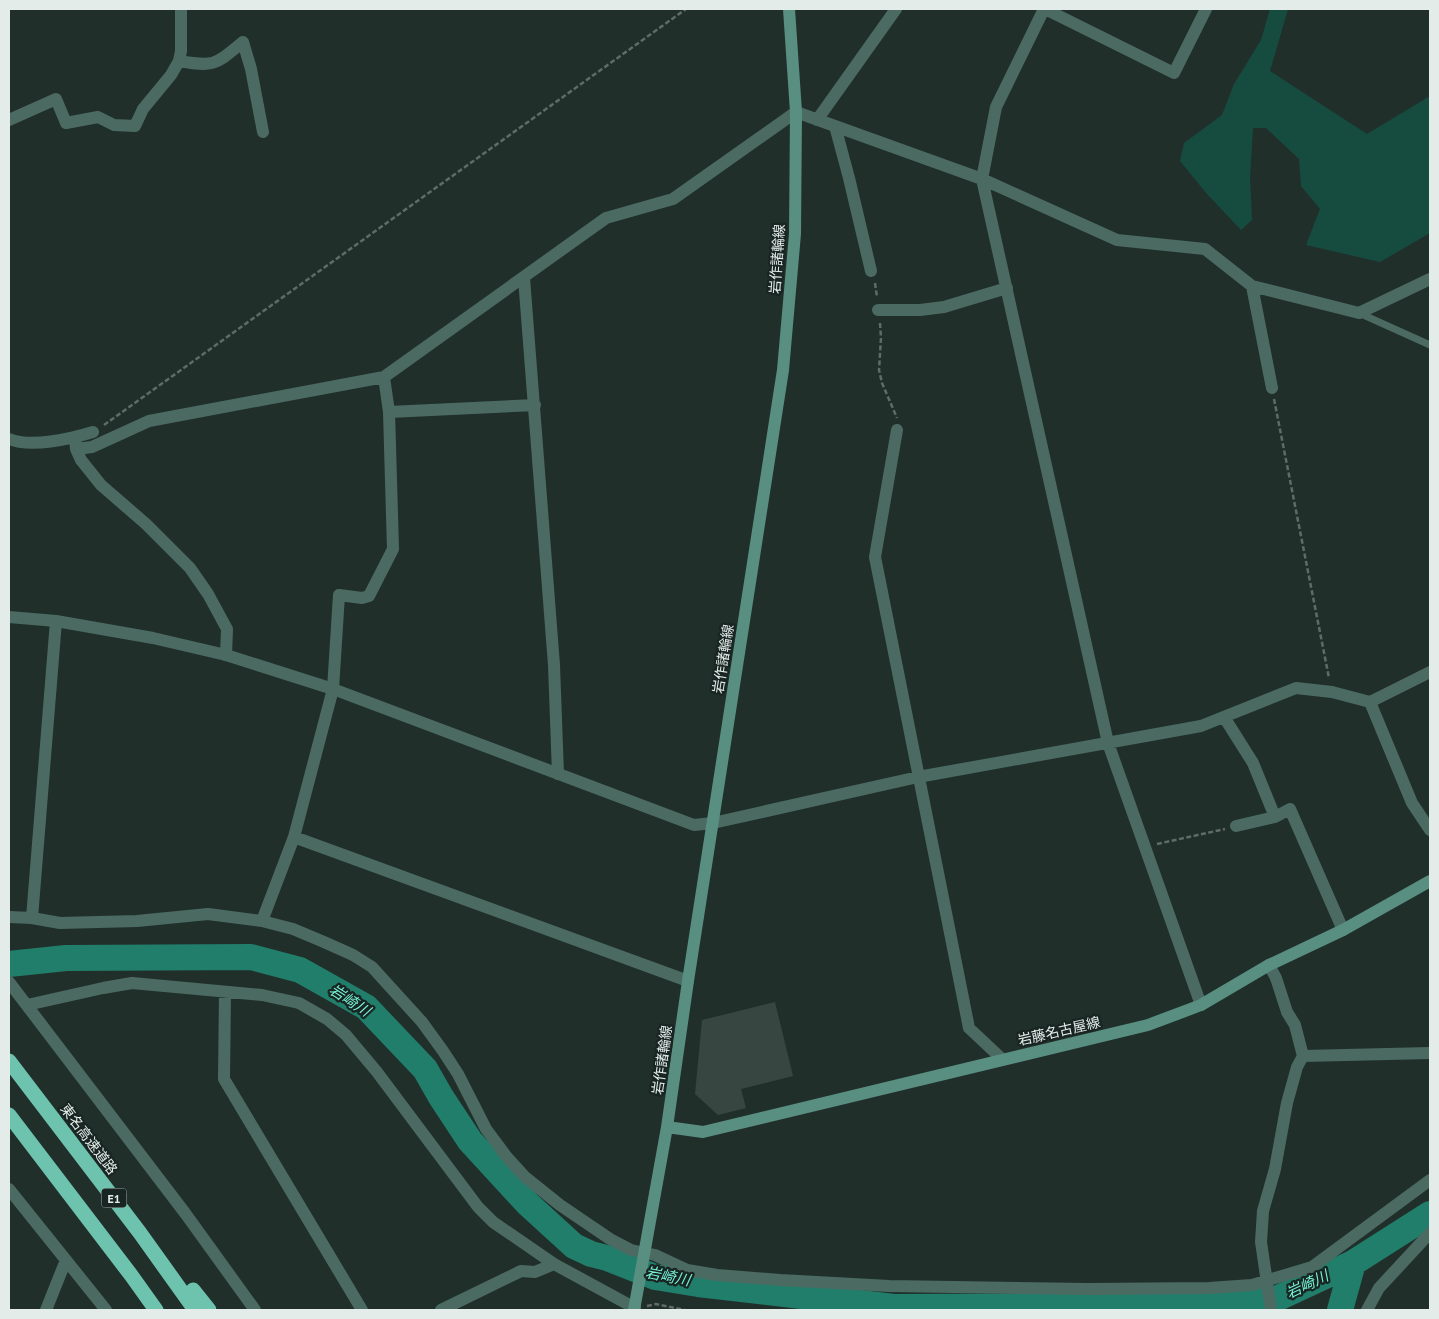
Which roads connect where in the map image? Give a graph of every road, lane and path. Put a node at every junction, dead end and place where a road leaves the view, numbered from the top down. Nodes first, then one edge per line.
1 (181, 9) edge
2 (686, 9) edge
3 (789, 9) edge
4 (896, 9) edge
5 (1044, 9) edge
6 (1206, 9) edge
7 (179, 61) junction
8 (796, 112) junction
9 (9, 120) edge
10 (817, 120) junction
11 (835, 126) junction
12 (263, 132) dead end
13 (982, 179) junction
14 (871, 271) joint
15 (524, 278) junction
16 (1430, 278) edge
17 (1252, 286) junction
18 (1007, 288) junction
19 (878, 310) junction
20 (1359, 313) junction
21 (1430, 345) edge
22 (384, 377) junction
23 (1272, 388) joint
24 (535, 405) junction
25 (389, 412) junction
26 (897, 430) joint
27 (93, 432) joint
28 (9, 439) edge
29 (75, 443) junction
30 (9, 617) edge
31 (56, 621) junction
32 (226, 655) junction
33 (1430, 672) edge
34 (333, 689) junction
35 (1332, 692) junction
36 (1370, 702) junction
37 (1224, 717) junction
38 (1108, 743) junction
39 (558, 774) junction
40 (918, 777) junction
41 (1275, 817) junction
42 (713, 823) junction
43 (1236, 826) joint
44 (1430, 830) edge
45 (294, 837) junction
46 (1146, 847) junction
47 (1430, 880) edge
48 (9, 917) edge
49 (32, 918) junction
50 (262, 921) junction
51 (1343, 930) junction
52 (1270, 965) junction
53 (688, 981) junction
54 (225, 992) junction
55 (16, 995) edge
56 (1201, 1005) junction
57 (1430, 1053) edge
58 (1303, 1056) junction
59 (1002, 1060) junction
60 (9, 1061) edge
61 (30, 1088) junction
62 (9, 1116) edge
63 (667, 1127) junction
64 (1430, 1180) edge
65 (9, 1189) edge
66 (1430, 1233) edge
67 (644, 1255) junction
68 (66, 1260) junction
69 (554, 1264) junction
70 (1267, 1284) junction
71 (635, 1309) edge
72 (46, 1310) edge
73 (106, 1310) edge
74 (156, 1310) edge
75 (196, 1310) edge
76 (209, 1310) edge
77 (255, 1310) edge
78 (362, 1310) edge
79 (441, 1310) edge
80 (685, 1310) edge
81 (1271, 1310) edge
82 (1368, 1310) edge

1 - 7 street
2 - 27 path
3 - 8 main road, 岩作諸輪線
4 - 10 street
5 - 6 street
5 - 13 street
7 - 9 street
7 - 12 street
8 - 10 street
8 - 15 street
8 - 42 main road, 岩作諸輪線
10 - 11 street
11 - 13 street
11 - 14 street
13 - 17 street
13 - 18 street
14 - 19 path
15 - 22 street
15 - 24 street
16 - 20 street
17 - 20 street
17 - 23 street
18 - 19 street
18 - 38 street
19 - 26 path
20 - 21 lane
22 - 25 street
22 - 29 street
23 - 35 path
24 - 25 street
24 - 39 street
25 - 34 street
26 - 40 street
27 - 29 street
28 - 29 street
29 - 32 street
30 - 31 street
31 - 32 street
31 - 49 street
32 - 34 street
33 - 36 street
34 - 39 street
34 - 45 street
35 - 36 street
35 - 37 street
36 - 44 street
37 - 38 street
37 - 41 street
38 - 40 street
38 - 46 street
39 - 42 street
40 - 42 street
40 - 59 street
41 - 43 street
41 - 51 street
42 - 53 main road, 岩作諸輪線
43 - 46 path
45 - 50 street
45 - 53 street
46 - 56 street
47 - 51 main road, 岩藤名古屋線
48 - 49 street
49 - 50 street
50 - 67 street
51 - 52 main road, 岩藤名古屋線
52 - 56 main road, 岩藤名古屋線
52 - 58 street
53 - 63 main road, 岩作諸輪線
54 - 55 street
54 - 69 street
54 - 78 street
55 - 77 street
56 - 59 main road, 岩藤名古屋線
57 - 58 street
58 - 70 street
59 - 63 main road, 岩藤名古屋線
60 - 61 highway, 東名高速道路 / E1
61 - 75 highway, 東名高速道路 / E1
61 - 76 highway
62 - 74 highway, E1
63 - 67 main road, 岩作諸輪線
64 - 70 street
65 - 68 street
66 - 82 street
67 - 70 street
67 - 71 main road, 岩作諸輪線
68 - 72 street
68 - 73 street
69 - 71 street
69 - 79 street
70 - 81 street
71 - 80 path

